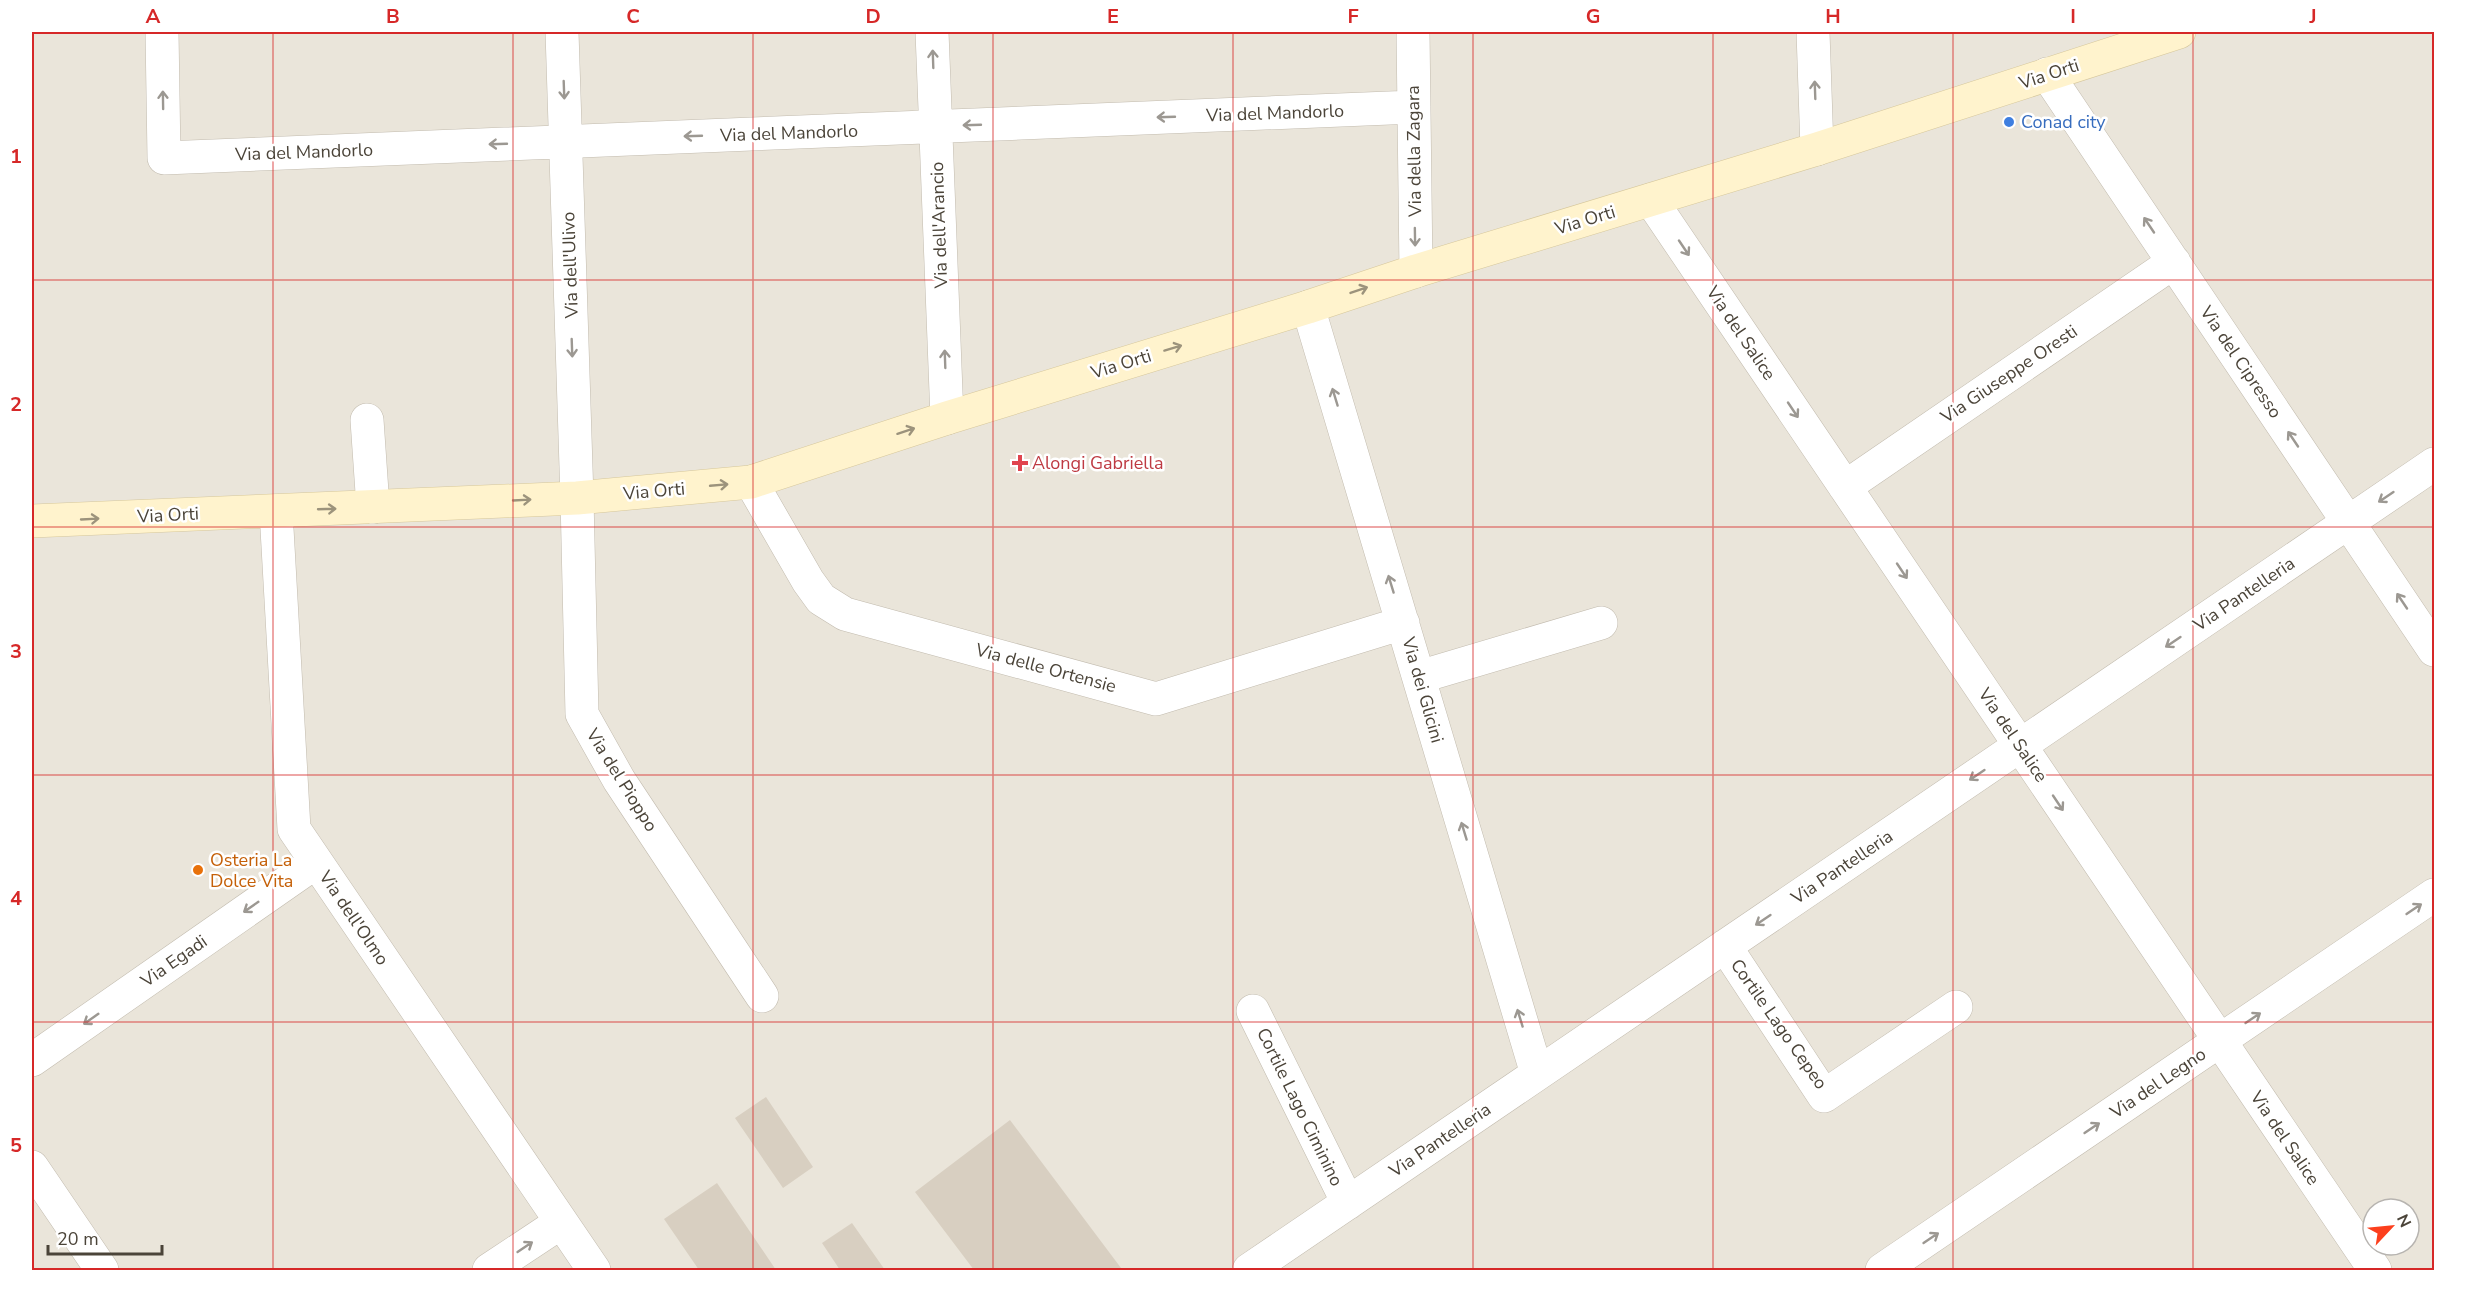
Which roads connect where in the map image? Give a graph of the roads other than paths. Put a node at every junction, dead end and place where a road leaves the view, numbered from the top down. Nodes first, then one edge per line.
1 (162, 32) edge
2 (562, 32) edge
3 (932, 32) edge
4 (1413, 32) edge
5 (1813, 32) edge
6 (2179, 32) edge
7 (2047, 74) junction
8 (1414, 107) junction
9 (936, 127) junction
10 (566, 142) junction
11 (1817, 149) junction
12 (1651, 200) junction
13 (2174, 262) junction
14 (1416, 271) junction
15 (1308, 307) junction
16 (947, 418) junction
17 (367, 420) dead end
18 (2434, 464) edge
19 (751, 482) junction
20 (1845, 487) junction
21 (578, 498) junction
22 (373, 507) junction
23 (276, 511) junction
24 (32, 521) edge
25 (2349, 522) junction
26 (1403, 623) junction
27 (1601, 623) dead end
28 (2434, 650) edge
29 (1419, 677) junction
30 (2020, 746) junction
31 (316, 862) junction
32 (2434, 895) edge
33 (1725, 946) junction
34 (762, 996) dead end
35 (1956, 1007) dead end
36 (1253, 1011) dead end
37 (2220, 1041) junction
38 (32, 1060) edge
39 (1537, 1074) junction
40 (32, 1167) edge
41 (1348, 1203) junction
42 (560, 1223) junction
43 (102, 1270) edge
44 (489, 1270) edge
45 (594, 1270) edge
46 (1249, 1270) edge
47 (1882, 1270) edge
48 (2375, 1270) edge

10 -> 1 street, Via del Mandorlo
2 -> 10 street, Via dell'Ulivo
9 -> 3 street, Via dell'Arancio
4 - 8 street, Via della Zagara
11 -> 5 street
6 - 7 street, Via Orti
7 - 11 street, Via Orti
13 -> 7 street, Via del Cipresso
8 -> 9 street, Via del Mandorlo
8 -> 14 street, Via della Zagara
9 -> 10 street, Via del Mandorlo
16 -> 9 street, Via dell'Arancio
10 -> 21 street, Via dell'Ulivo
11 - 12 street, Via Orti
12 - 14 street, Via Orti
12 -> 20 street, Via del Salice
13 - 20 street, Via Giuseppe Oresti
25 -> 13 street, Via del Cipresso
15 -> 14 street, Via Orti
16 -> 15 street, Via Orti
26 -> 15 street, Via dei Glicini
19 -> 16 street, Via Orti
17 - 22 street
18 -> 25 street, Via Pantelleria
21 -> 19 street, Via Orti
19 - 26 street, Via delle Ortensie
20 -> 30 street, Via del Salice
22 -> 21 street, Via Orti
21 - 34 street, Via del Pioppo
23 -> 22 street, Via Orti
24 -> 23 street, Via Orti
23 - 31 street, Via dell'Olmo
28 -> 25 street, Via del Cipresso
25 -> 30 street, Via Pantelleria
26 - 29 street, Via dei Glicini
27 - 29 street
39 -> 29 street, Via dei Glicini
30 -> 33 street, Via Pantelleria
30 -> 37 street, Via del Salice
31 -> 38 street, Via Egadi
31 - 42 street, Via dell'Olmo
37 -> 32 street, Via del Legno
33 - 35 street, Cortile Lago Cepeo
33 - 39 street, Via Pantelleria
36 - 41 street, Cortile Lago Ciminino
47 -> 37 street, Via del Legno
37 - 48 street, Via del Salice
39 - 41 street, Via Pantelleria
40 - 43 street
41 - 46 street, Via Pantelleria
44 -> 42 street
42 - 45 street, Via dell'Olmo

